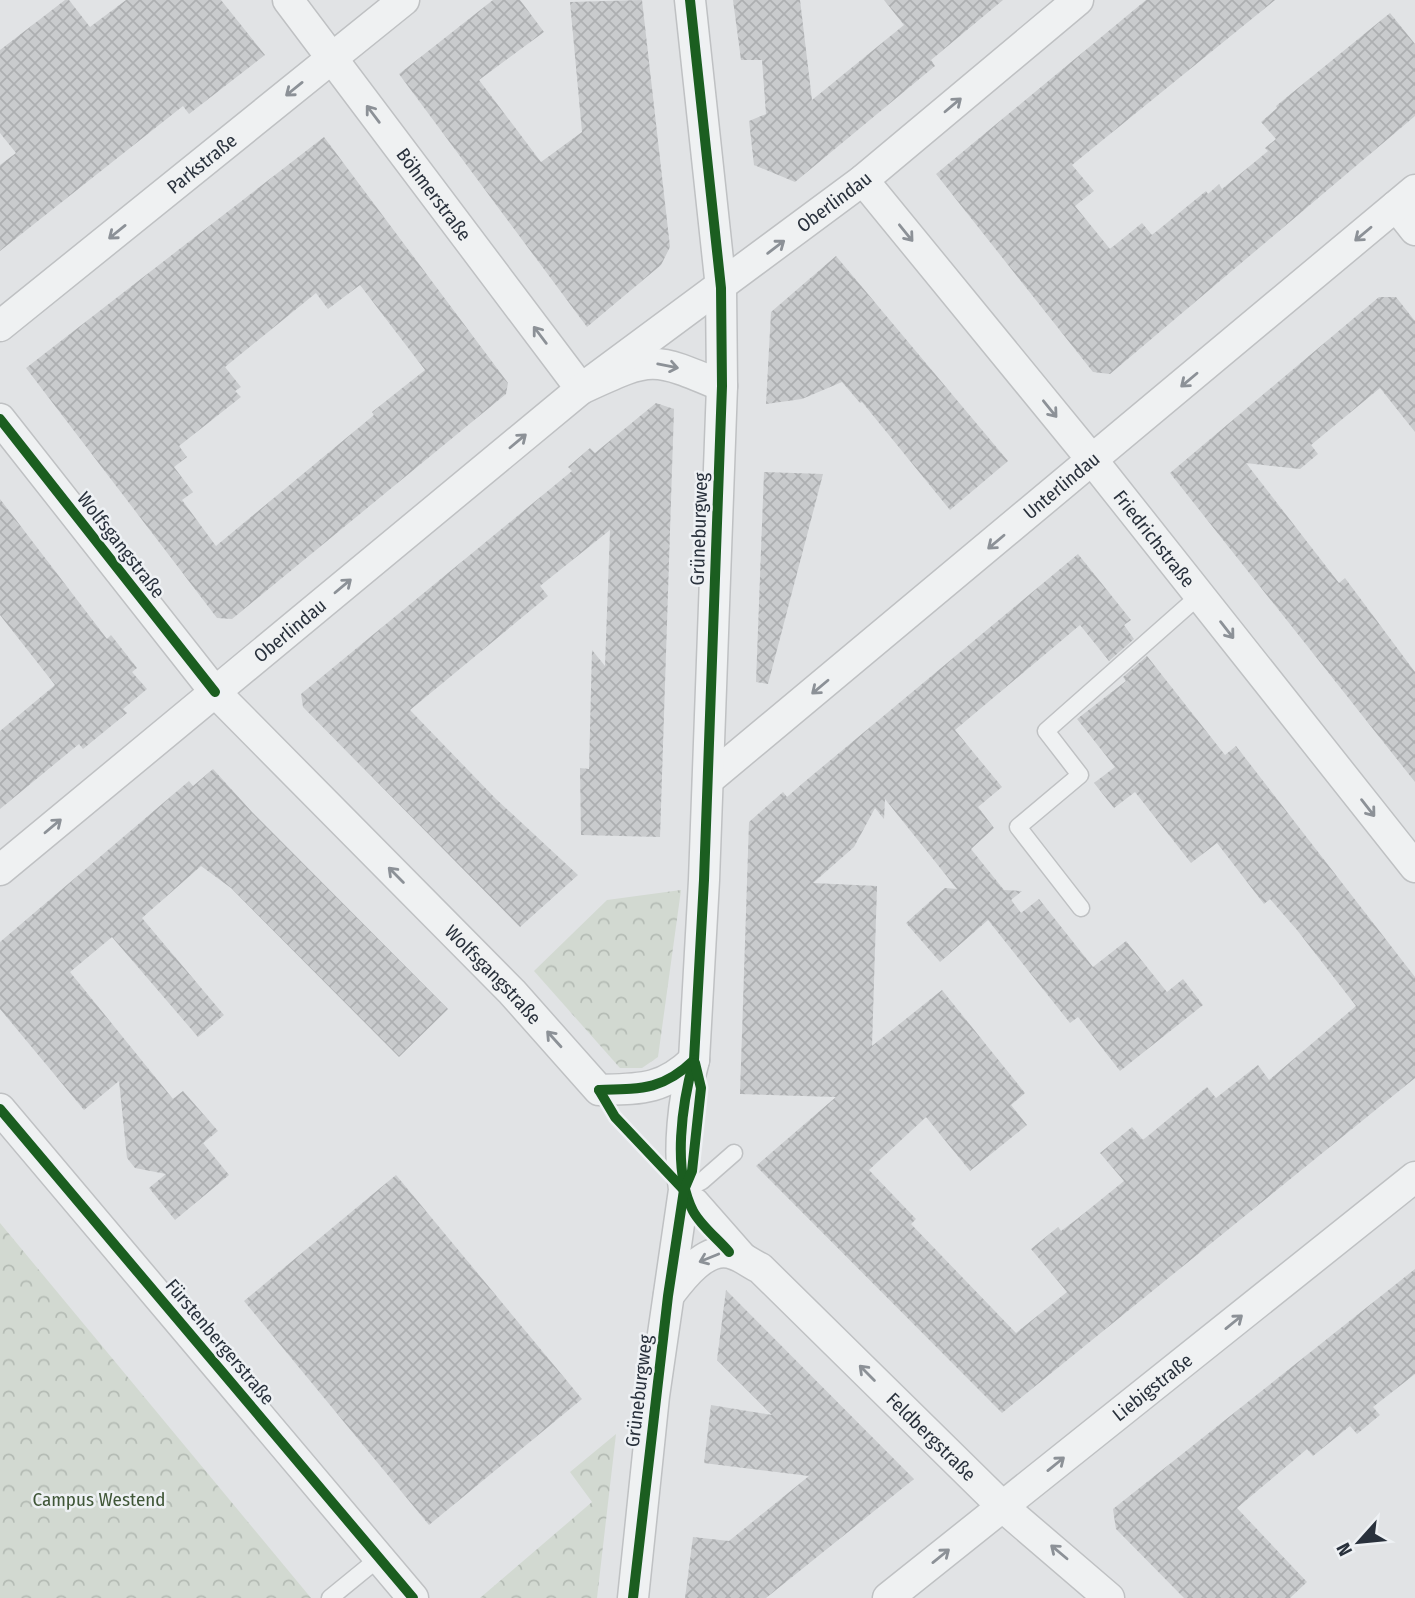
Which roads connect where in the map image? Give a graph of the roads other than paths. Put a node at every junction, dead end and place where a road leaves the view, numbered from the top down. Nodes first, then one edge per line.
1 (288, 0) edge
2 (404, 0) edge
3 (690, 0) edge
4 (1078, 0) edge
5 (331, 59) junction
6 (863, 180) junction
7 (1406, 198) edge
8 (1415, 230) edge
9 (721, 288) junction
10 (0, 326) edge
11 (722, 386) junction
12 (581, 389) junction
13 (0, 419) edge
14 (1093, 461) junction
15 (1200, 595) junction
16 (215, 692) junction
17 (708, 780) junction
18 (1415, 867) edge
19 (0, 870) edge
20 (1081, 908) dead end
21 (694, 1060) junction
22 (0, 1109) edge
23 (734, 1153) dead end
24 (1415, 1177) edge
25 (684, 1190) junction
26 (760, 1268) junction
27 (668, 1296) junction
28 (1003, 1507) junction
29 (379, 1559) junction
30 (330, 1598) edge
31 (413, 1598) edge
32 (633, 1598) edge
33 (888, 1598) edge
34 (1109, 1598) edge

1 - 5 street, Böhmerstraße
2 - 5 street, Parkstraße
3 - 9 street, Grüneburgweg
6 -> 4 street, Oberlindau
5 -> 10 street, Parkstraße
12 -> 5 street, Böhmerstraße
9 -> 6 street, Oberlindau
6 -> 14 street, Friedrichstraße
7 - 8 street
7 -> 14 street, Unterlindau
9 - 11 street, Grüneburgweg
9 - 12 street, Oberlindau
12 -> 11 street, Oberlindau
11 - 17 street, Grüneburgweg
16 -> 12 street, Oberlindau
13 - 16 street, Wolfsgangstraße
14 - 15 street, Friedrichstraße
14 -> 17 street, Unterlindau
15 -> 18 street, Friedrichstraße
15 - 20 lane
19 -> 16 street, Oberlindau
21 -> 16 street, Wolfsgangstraße
17 - 21 street, Grüneburgweg
21 - 25 street, Grüneburgweg
22 - 29 street, Fürstenbergerstraße
23 - 25 lane
28 -> 24 street, Liebigstraße
25 - 26 lane, Feldbergstraße
25 - 27 street, Grüneburgweg
26 -> 27 street, Feldbergstraße
28 -> 26 street, Feldbergstraße
27 - 32 street, Grüneburgweg
33 -> 28 street, Liebigstraße
34 -> 28 street, Feldbergstraße
29 - 30 lane
29 - 31 street, Fürstenbergerstraße

